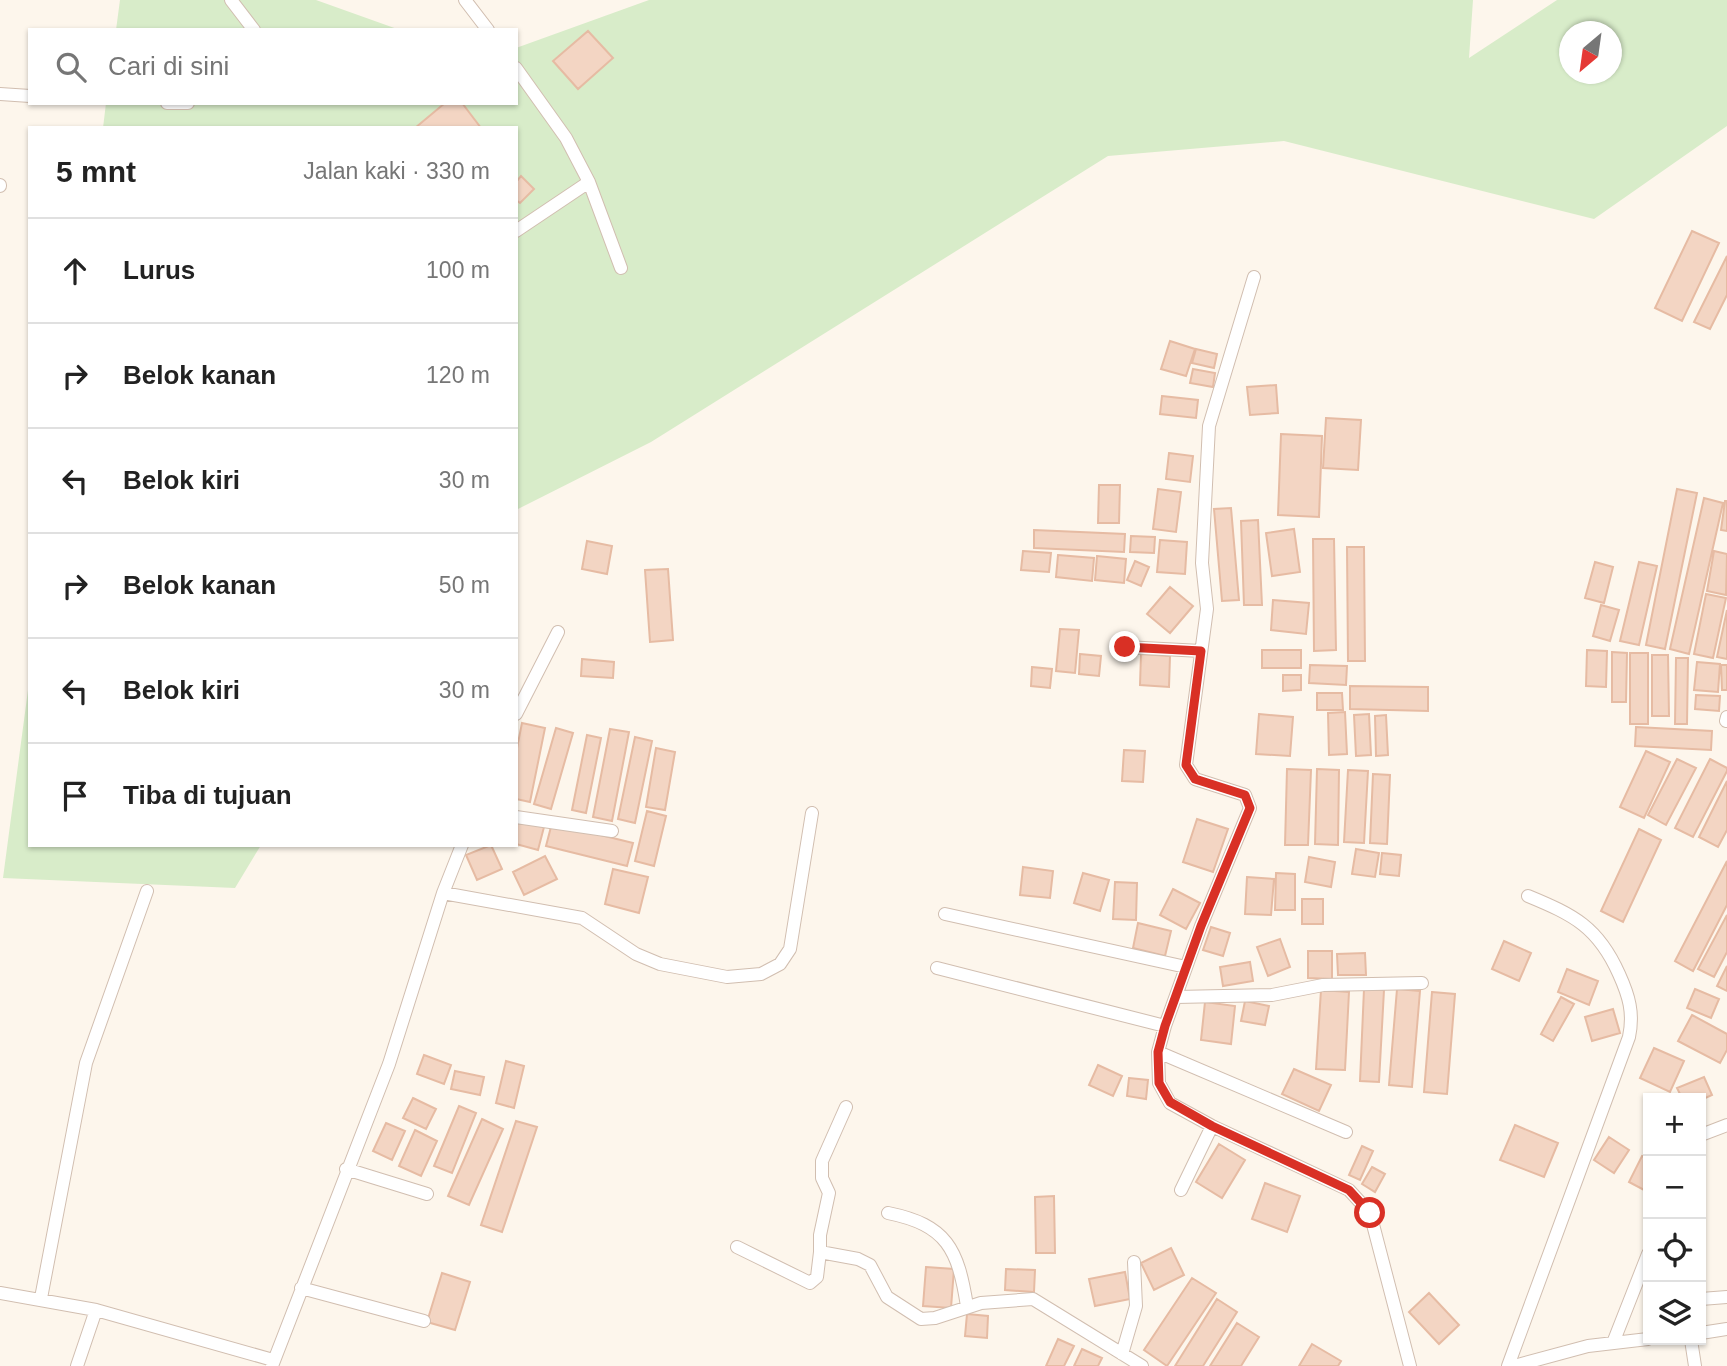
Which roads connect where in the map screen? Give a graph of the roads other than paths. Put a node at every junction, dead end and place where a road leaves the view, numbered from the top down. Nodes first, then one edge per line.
1 (231, 0) edge
2 (465, 0) edge
3 (252, 28) edge
4 (486, 28) edge
5 (518, 71) edge
6 (0, 94) edge
7 (28, 96) edge
8 (589, 182) junction
9 (518, 230) edge
10 (621, 268) dead end
11 (1254, 277) dead end
12 (558, 632) dead end
13 (1125, 647) dead end
14 (1201, 651) junction
15 (518, 710) edge
16 (812, 813) dead end
17 (518, 817) edge
18 (612, 831) dead end
19 (460, 847) edge
20 (147, 891) dead end
21 (443, 893) junction
22 (1528, 896) dead end
23 (946, 914) dead end
24 (1186, 967) junction
25 (937, 968) dead end
26 (1422, 983) dead end
27 (1176, 997) junction
28 (1165, 1026) junction
29 (1158, 1052) junction
30 (846, 1108) dead end
31 (1727, 1125) edge
32 (1212, 1126) junction
33 (1346, 1132) dead end
34 (1706, 1133) edge
35 (346, 1169) junction
36 (1181, 1190) dead end
37 (427, 1194) dead end
38 (888, 1213) dead end
39 (737, 1247) dead end
40 (820, 1252) junction
41 (1134, 1262) dead end
42 (1643, 1267) edge
43 (301, 1288) junction
44 (0, 1293) edge
45 (1727, 1297) edge
46 (41, 1298) junction
47 (1706, 1299) edge
48 (967, 1306) junction
49 (96, 1310) junction
50 (424, 1321) dead end
51 (1727, 1329) edge
52 (1706, 1332) edge
53 (1643, 1340) edge
54 (1614, 1343) junction
55 (1691, 1345) edge
56 (1122, 1354) junction
57 (272, 1363) edge
58 (78, 1366) edge
59 (1142, 1366) edge
60 (1410, 1366) edge
61 (1508, 1366) edge
62 (1514, 1366) edge
63 (1695, 1366) edge

1 - 3 street
2 - 4 street
5 - 8 street
6 - 7 street
8 - 9 street
8 - 10 street
11 - 14 street
12 - 15 street
13 - 14 street
14 - 24 street
16 - 21 street
17 - 18 street
19 - 21 street
20 - 46 street
21 - 35 street
22 - 61 street
23 - 24 street
24 - 27 street
25 - 28 street
26 - 27 street
27 - 28 street
28 - 29 street
29 - 32 street
29 - 33 street
30 - 40 street
31 - 34 street
32 - 36 street
32 - 60 street
35 - 37 street
35 - 43 street
38 - 48 street
39 - 40 street
40 - 48 street
41 - 56 street
42 - 54 street
43 - 50 street
43 - 57 street
44 - 46 street
45 - 47 street
46 - 49 street
48 - 56 street
49 - 57 street
49 - 58 street
51 - 52 street
53 - 54 street
54 - 62 street
55 - 63 street
56 - 59 street

